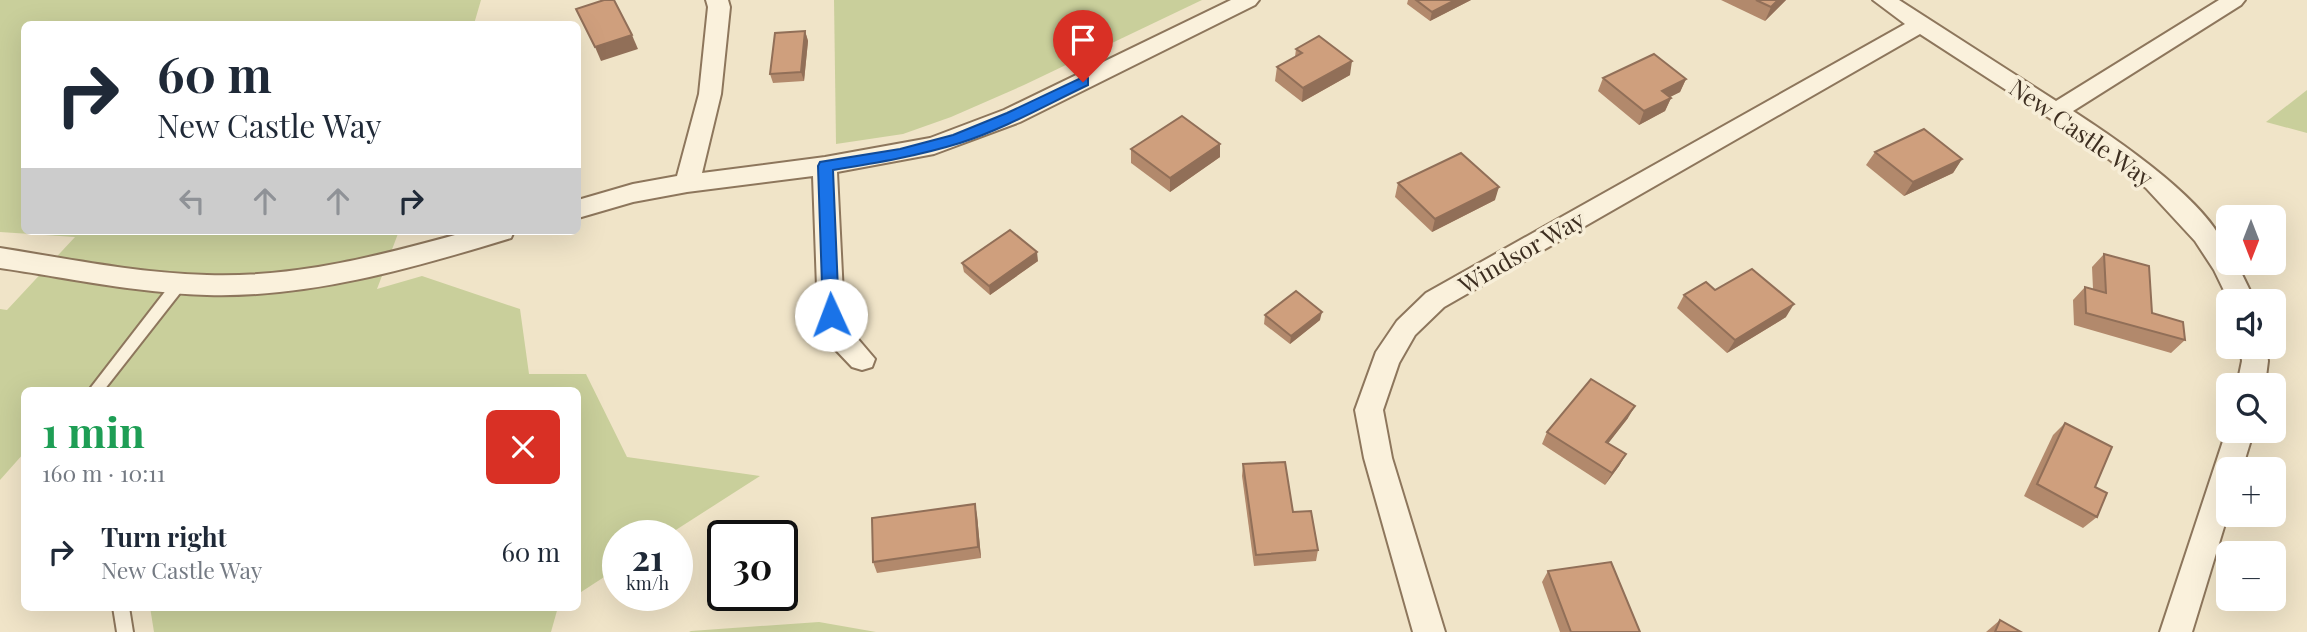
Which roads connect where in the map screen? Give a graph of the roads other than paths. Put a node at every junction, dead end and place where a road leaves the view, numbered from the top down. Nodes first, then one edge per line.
1 (717, 0) edge
2 (1248, 0) edge
3 (1884, 0) edge
4 (2234, 0) edge
5 (1921, 24) junction
6 (2057, 111) junction
7 (825, 166) junction
8 (687, 183) junction
9 (581, 208) edge
10 (488, 235) edge
11 (0, 258) edge
12 (179, 284) junction
13 (2237, 289) edge
14 (863, 359) dead end
15 (98, 387) edge
16 (2216, 507) edge
17 (122, 611) edge
18 (125, 632) edge
19 (1429, 632) edge
20 (2176, 632) edge

1 - 8 street
2 - 7 street
3 - 5 street, New Castle Way
4 - 6 street
5 - 6 street, New Castle Way
5 - 19 street, Windsor Way
6 - 13 street, New Castle Way
7 - 8 street
7 - 14 street
8 - 9 street
10 - 12 street
11 - 12 street
12 - 15 lane
16 - 20 street
17 - 18 lane

